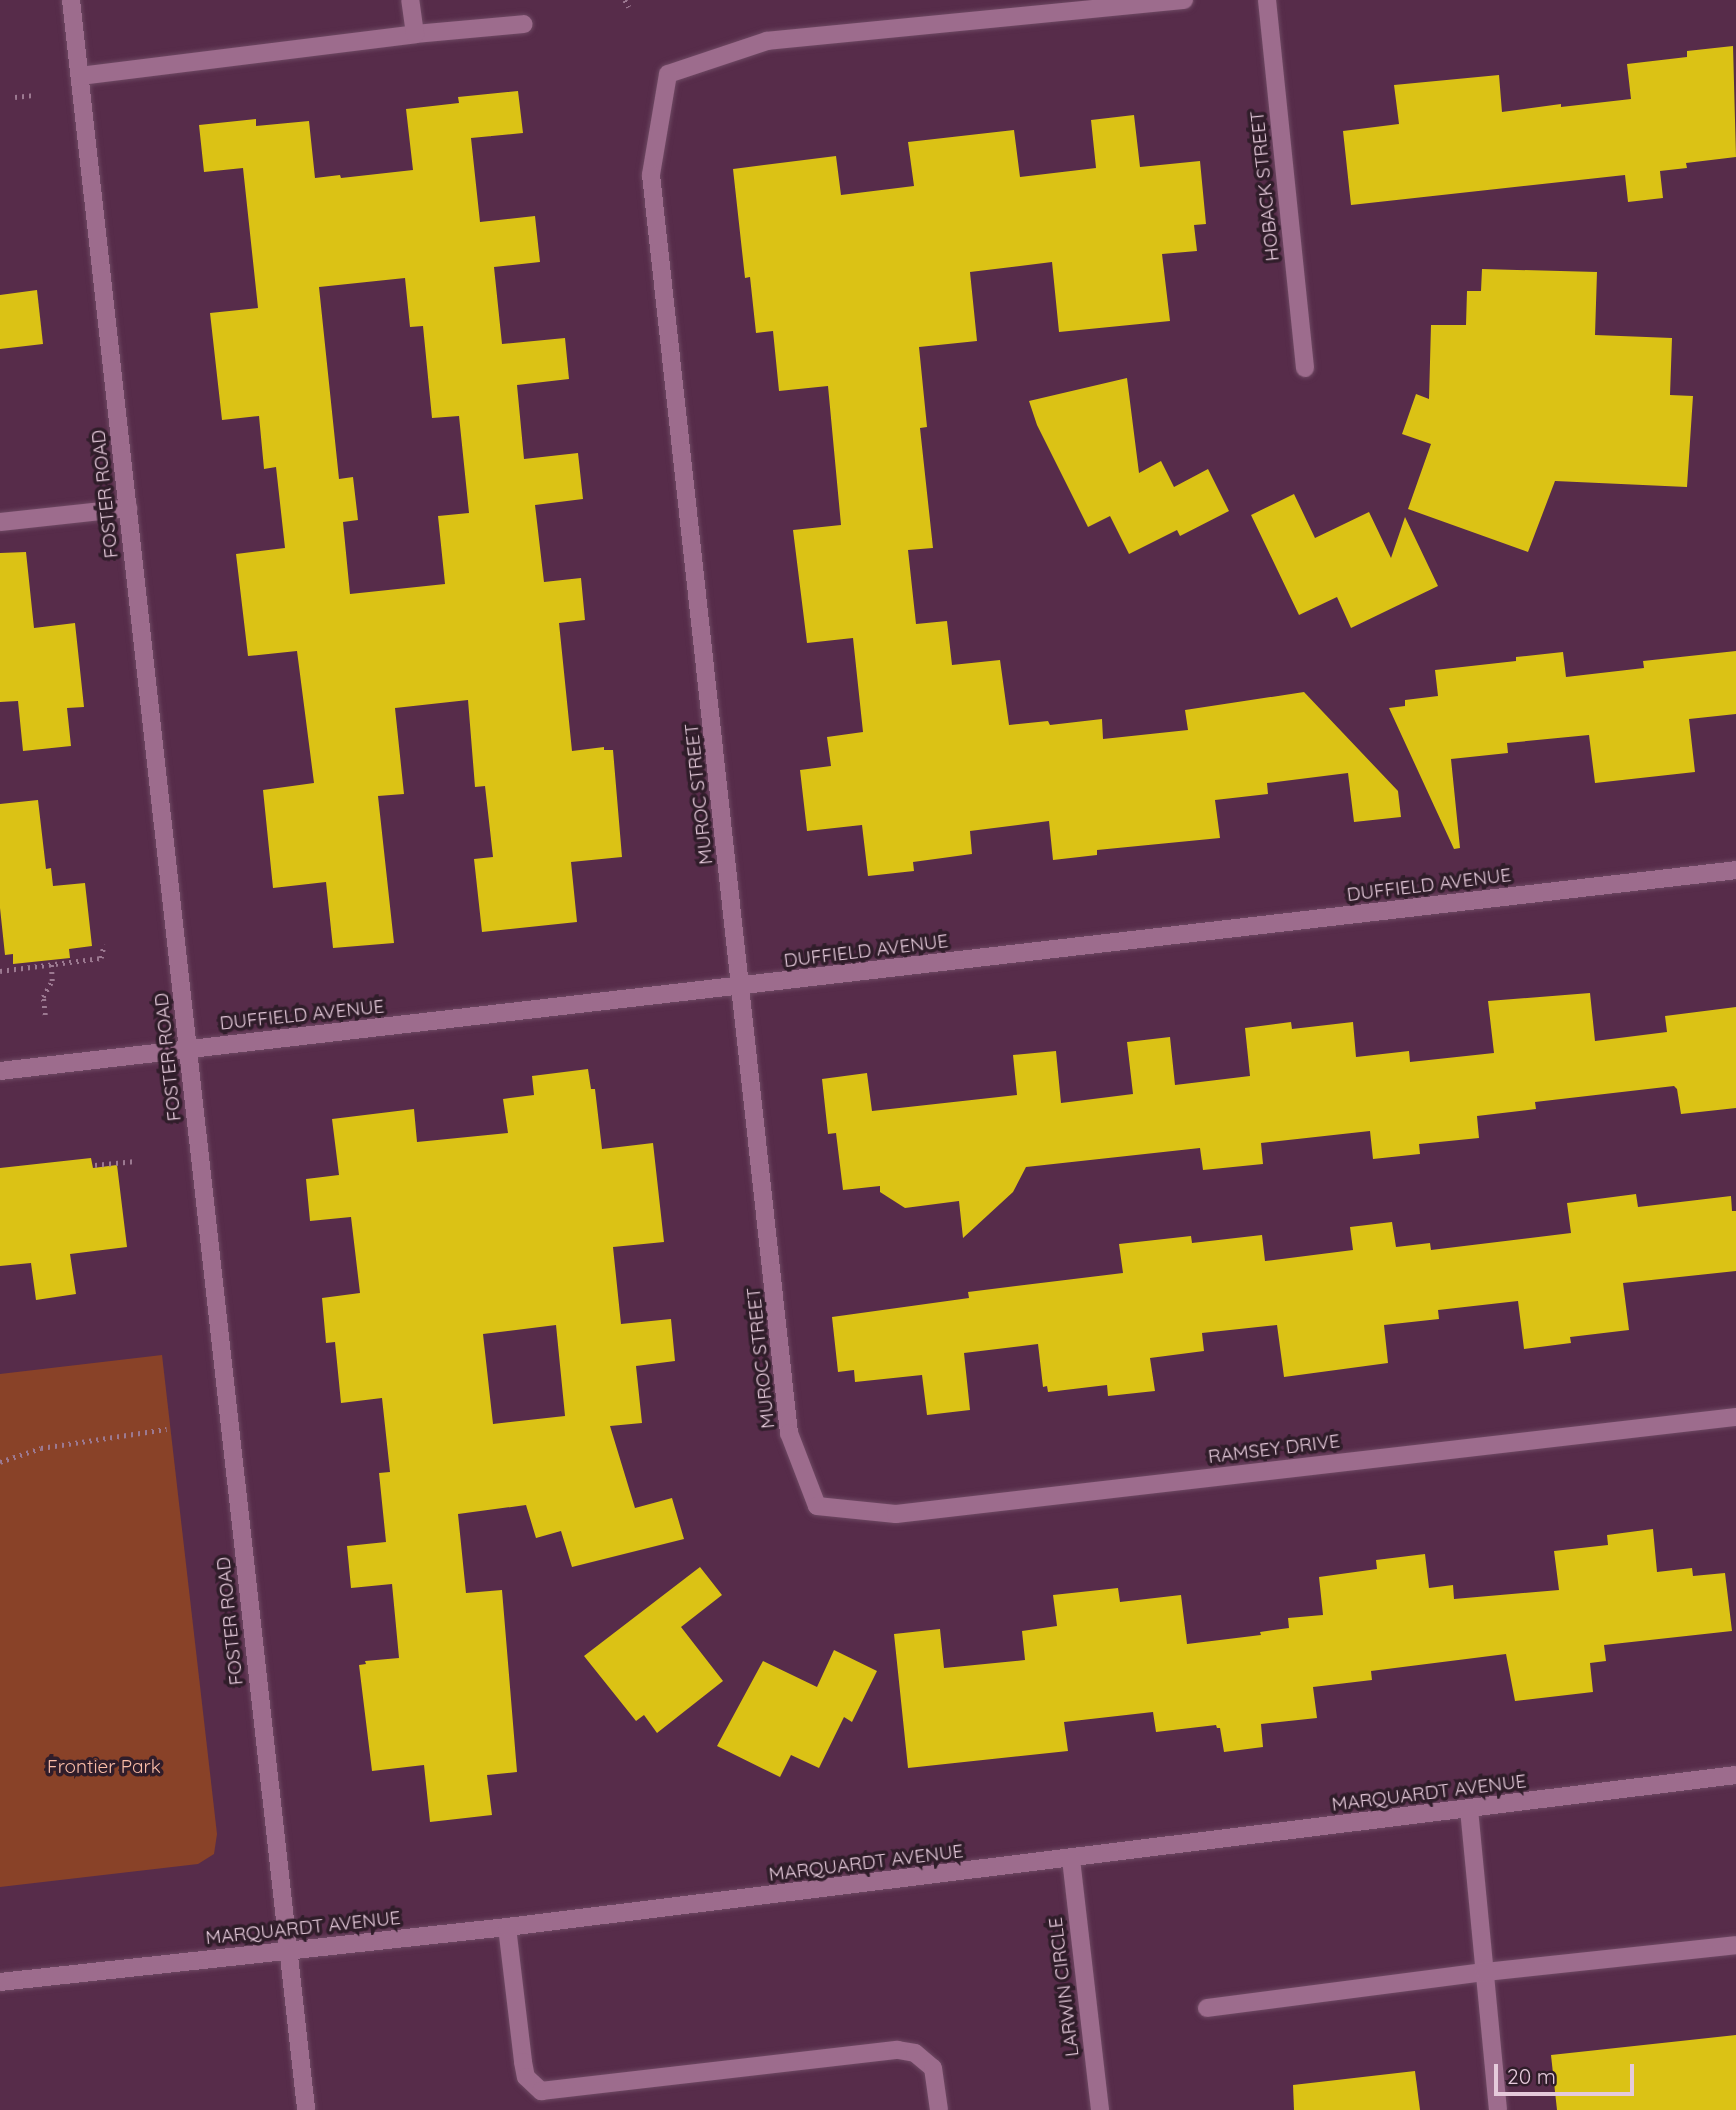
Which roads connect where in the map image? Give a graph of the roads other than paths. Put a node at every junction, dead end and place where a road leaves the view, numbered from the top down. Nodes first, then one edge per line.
1 (71, 0) edge
2 (410, 0) edge
3 (1184, 0) edge
4 (1267, 0) edge
5 (524, 24) dead end
6 (415, 34) junction
7 (80, 76) junction
8 (1305, 368) dead end
9 (128, 509) junction
10 (0, 522) edge
11 (1736, 870) edge
12 (742, 986) junction
13 (188, 1049) junction
14 (0, 1071) edge
15 (1736, 1417) edge
16 (817, 1506) joint
17 (1736, 1775) edge
18 (1469, 1809) junction
19 (1071, 1859) junction
20 (507, 1927) junction
21 (1736, 1945) edge
22 (289, 1950) junction
23 (1485, 1972) junction
24 (0, 1982) edge
25 (1207, 2008) dead end
26 (306, 2110) edge
27 (939, 2110) edge
28 (1100, 2110) edge
29 (1498, 2110) edge

1 - 7 street, FOSTER ROAD
2 - 6 street
3 - 12 street, MUROC STREET
4 - 8 street, HOBACK STREET
5 - 6 street
6 - 7 street
7 - 9 street, FOSTER ROAD
9 - 10 street
9 - 13 street, FOSTER ROAD
11 - 12 street, DUFFIELD AVENUE
12 - 13 street, DUFFIELD AVENUE
12 - 16 street, MUROC STREET
13 - 14 street, DUFFIELD AVENUE
13 - 22 street, FOSTER ROAD
15 - 16 street, RAMSEY DRIVE
17 - 18 street, MARQUARDT AVENUE
18 - 19 street, MARQUARDT AVENUE
18 - 23 street
19 - 20 street, MARQUARDT AVENUE
19 - 28 street, LARWIN CIRCLE
20 - 22 street, MARQUARDT AVENUE
20 - 27 street
21 - 23 street
22 - 24 street, MARQUARDT AVENUE
22 - 26 street, FOSTER ROAD
23 - 25 street
23 - 29 street

